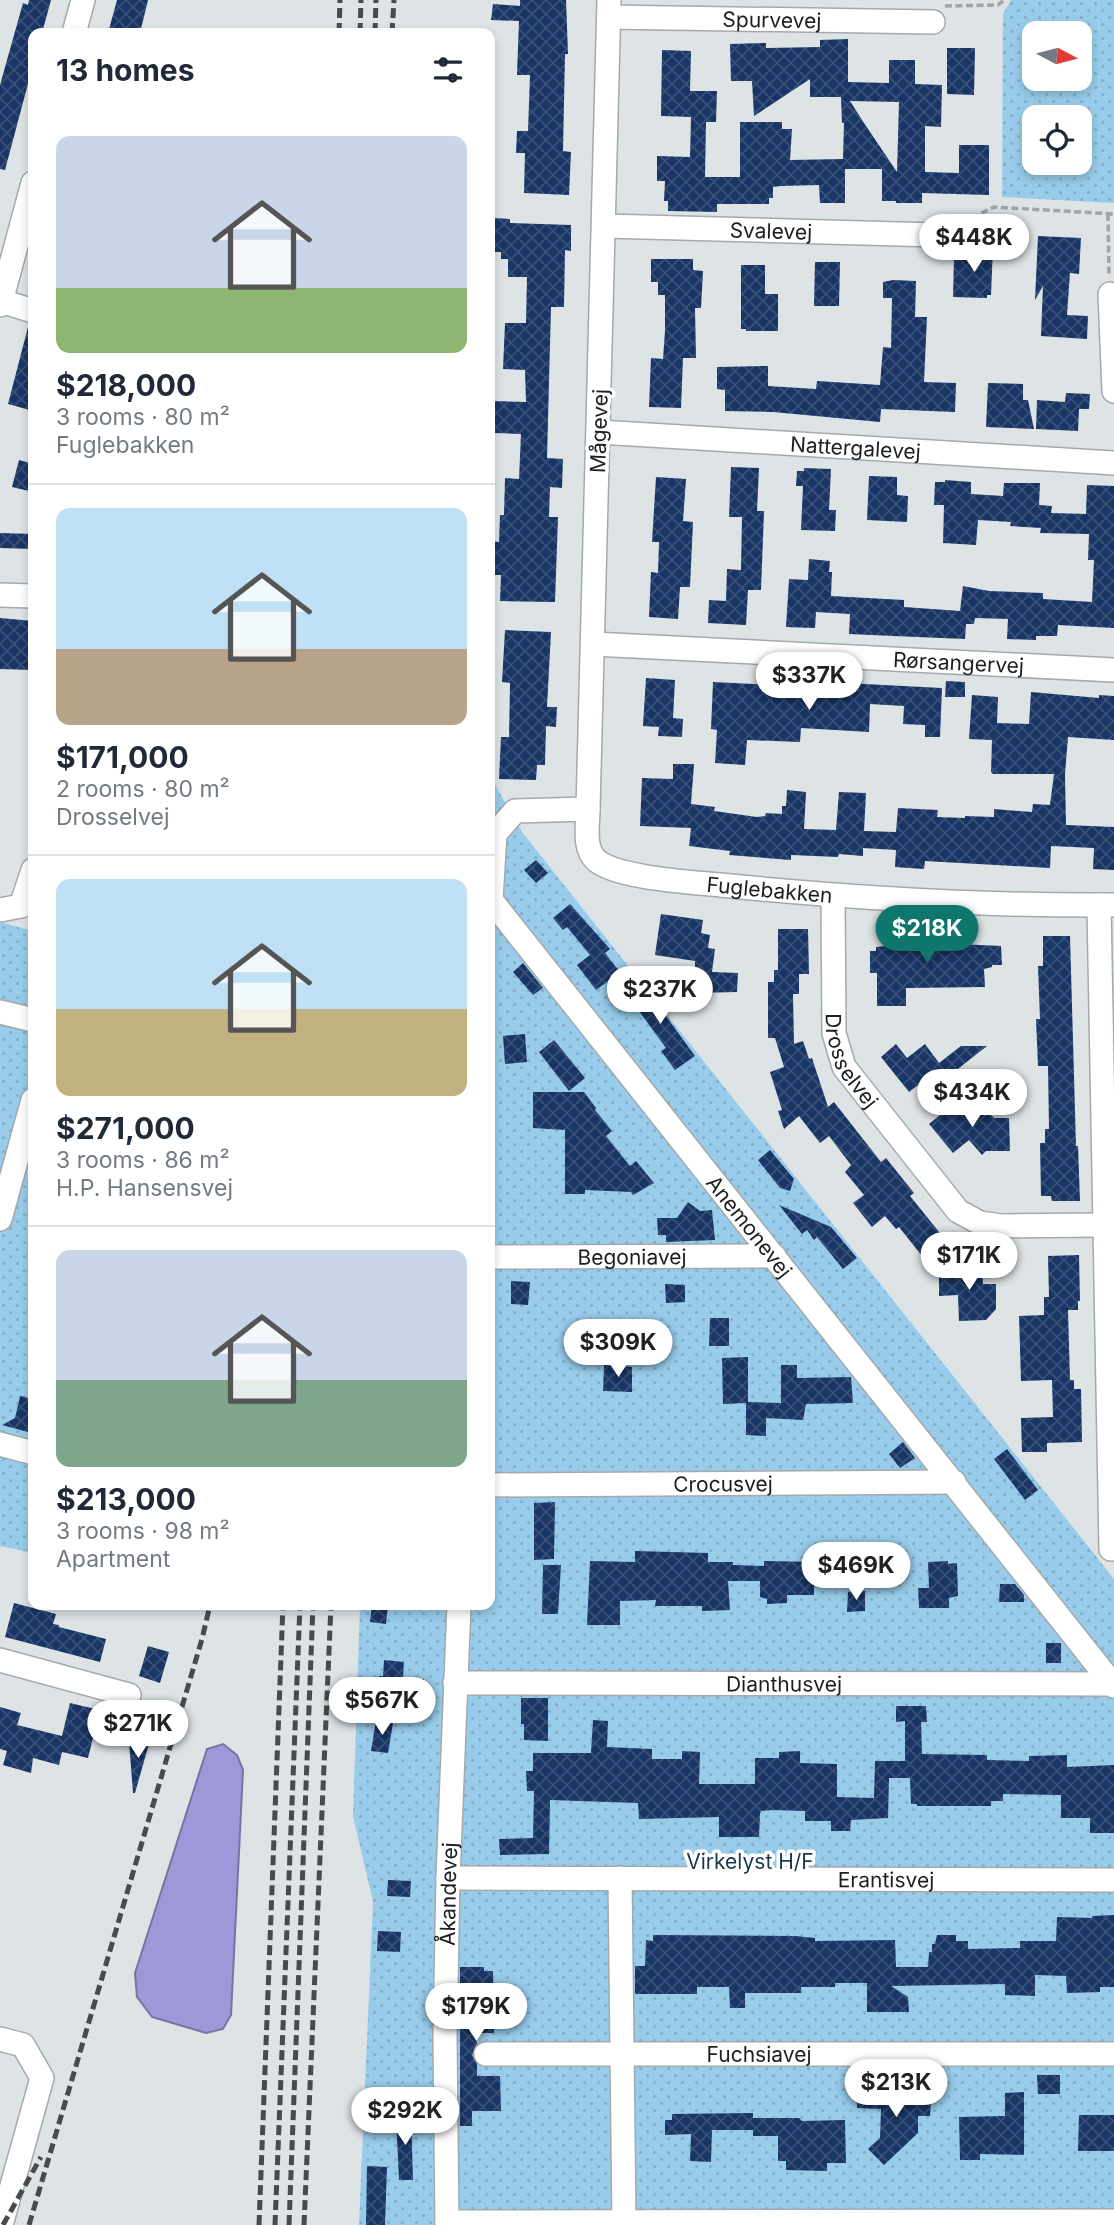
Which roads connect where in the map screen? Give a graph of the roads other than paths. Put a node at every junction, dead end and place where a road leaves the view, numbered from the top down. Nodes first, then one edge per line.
1 (83, 0) edge
2 (609, 8) edge
3 (933, 22) road end
4 (75, 28) edge
5 (28, 202) edge
6 (605, 226) junction
7 (936, 235) road end
8 (1110, 294) road end
9 (1, 303) edge
10 (28, 310) edge
11 (1114, 391) edge
12 (599, 432) junction
13 (1114, 463) edge
14 (0, 594) edge
15 (28, 596) edge
16 (593, 644) junction
17 (1114, 670) edge
18 (588, 809) junction
19 (495, 834) edge
20 (595, 859) joint
21 (28, 885) edge
22 (833, 897) junction
23 (495, 905) edge
24 (1107, 905) edge
25 (0, 910) edge
26 (0, 1012) edge
27 (28, 1019) edge
28 (28, 1118) edge
29 (0, 1219) edge
30 (1103, 1226) junction
31 (774, 1256) junction
32 (495, 1257) edge
33 (0, 1444) edge
34 (28, 1452) edge
35 (954, 1482) junction
36 (495, 1485) edge
37 (1111, 1549) dead end
38 (459, 1610) edge
39 (0, 1660) edge
40 (455, 1684) junction
41 (1113, 1685) edge
42 (129, 1695) dead end
43 (448, 1878) junction
44 (620, 1878) junction
45 (1114, 1880) edge
46 (0, 2039) edge
47 (486, 2054) dead end
48 (1114, 2054) edge
49 (622, 2055) junction
50 (1114, 2221) edge
51 (624, 2222) junction
52 (447, 2223) edge
53 (1, 2225) edge

1 - 4 street
2 - 3 street, Spurvevej
2 - 6 street, Mågevej
5 - 9 street
6 - 7 street, Svalevej
6 - 12 street, Mågevej
8 - 11 street
9 - 10 street
12 - 13 street, Nattergalevej
12 - 16 street, Mågevej
14 - 15 street
16 - 17 street, Rørsangervej
16 - 18 street, Mågevej
18 - 19 street
18 - 20 street, Mågevej
20 - 22 street, Fuglebakken
21 - 25 street
22 - 24 street, Fuglebakken
22 - 30 street, Drosselvej
23 - 31 street, Anemonevej
24 - 30 street
26 - 27 street
28 - 29 street
30 - 37 street
31 - 32 street, Begoniavej
31 - 35 street, Anemonevej
33 - 34 street
35 - 36 street, Crocusvej
35 - 41 street, Anemonevej
38 - 40 street, Åkandevej
39 - 42 street
40 - 41 street, Dianthusvej
40 - 43 street, Åkandevej
43 - 44 street, Erantisvej
43 - 52 street, Åkandevej
44 - 45 street, Erantisvej
44 - 49 street
46 - 53 street
47 - 49 street, Fuchsiavej
48 - 49 street, Fuchsiavej
49 - 51 street
50 - 51 street
51 - 52 street

